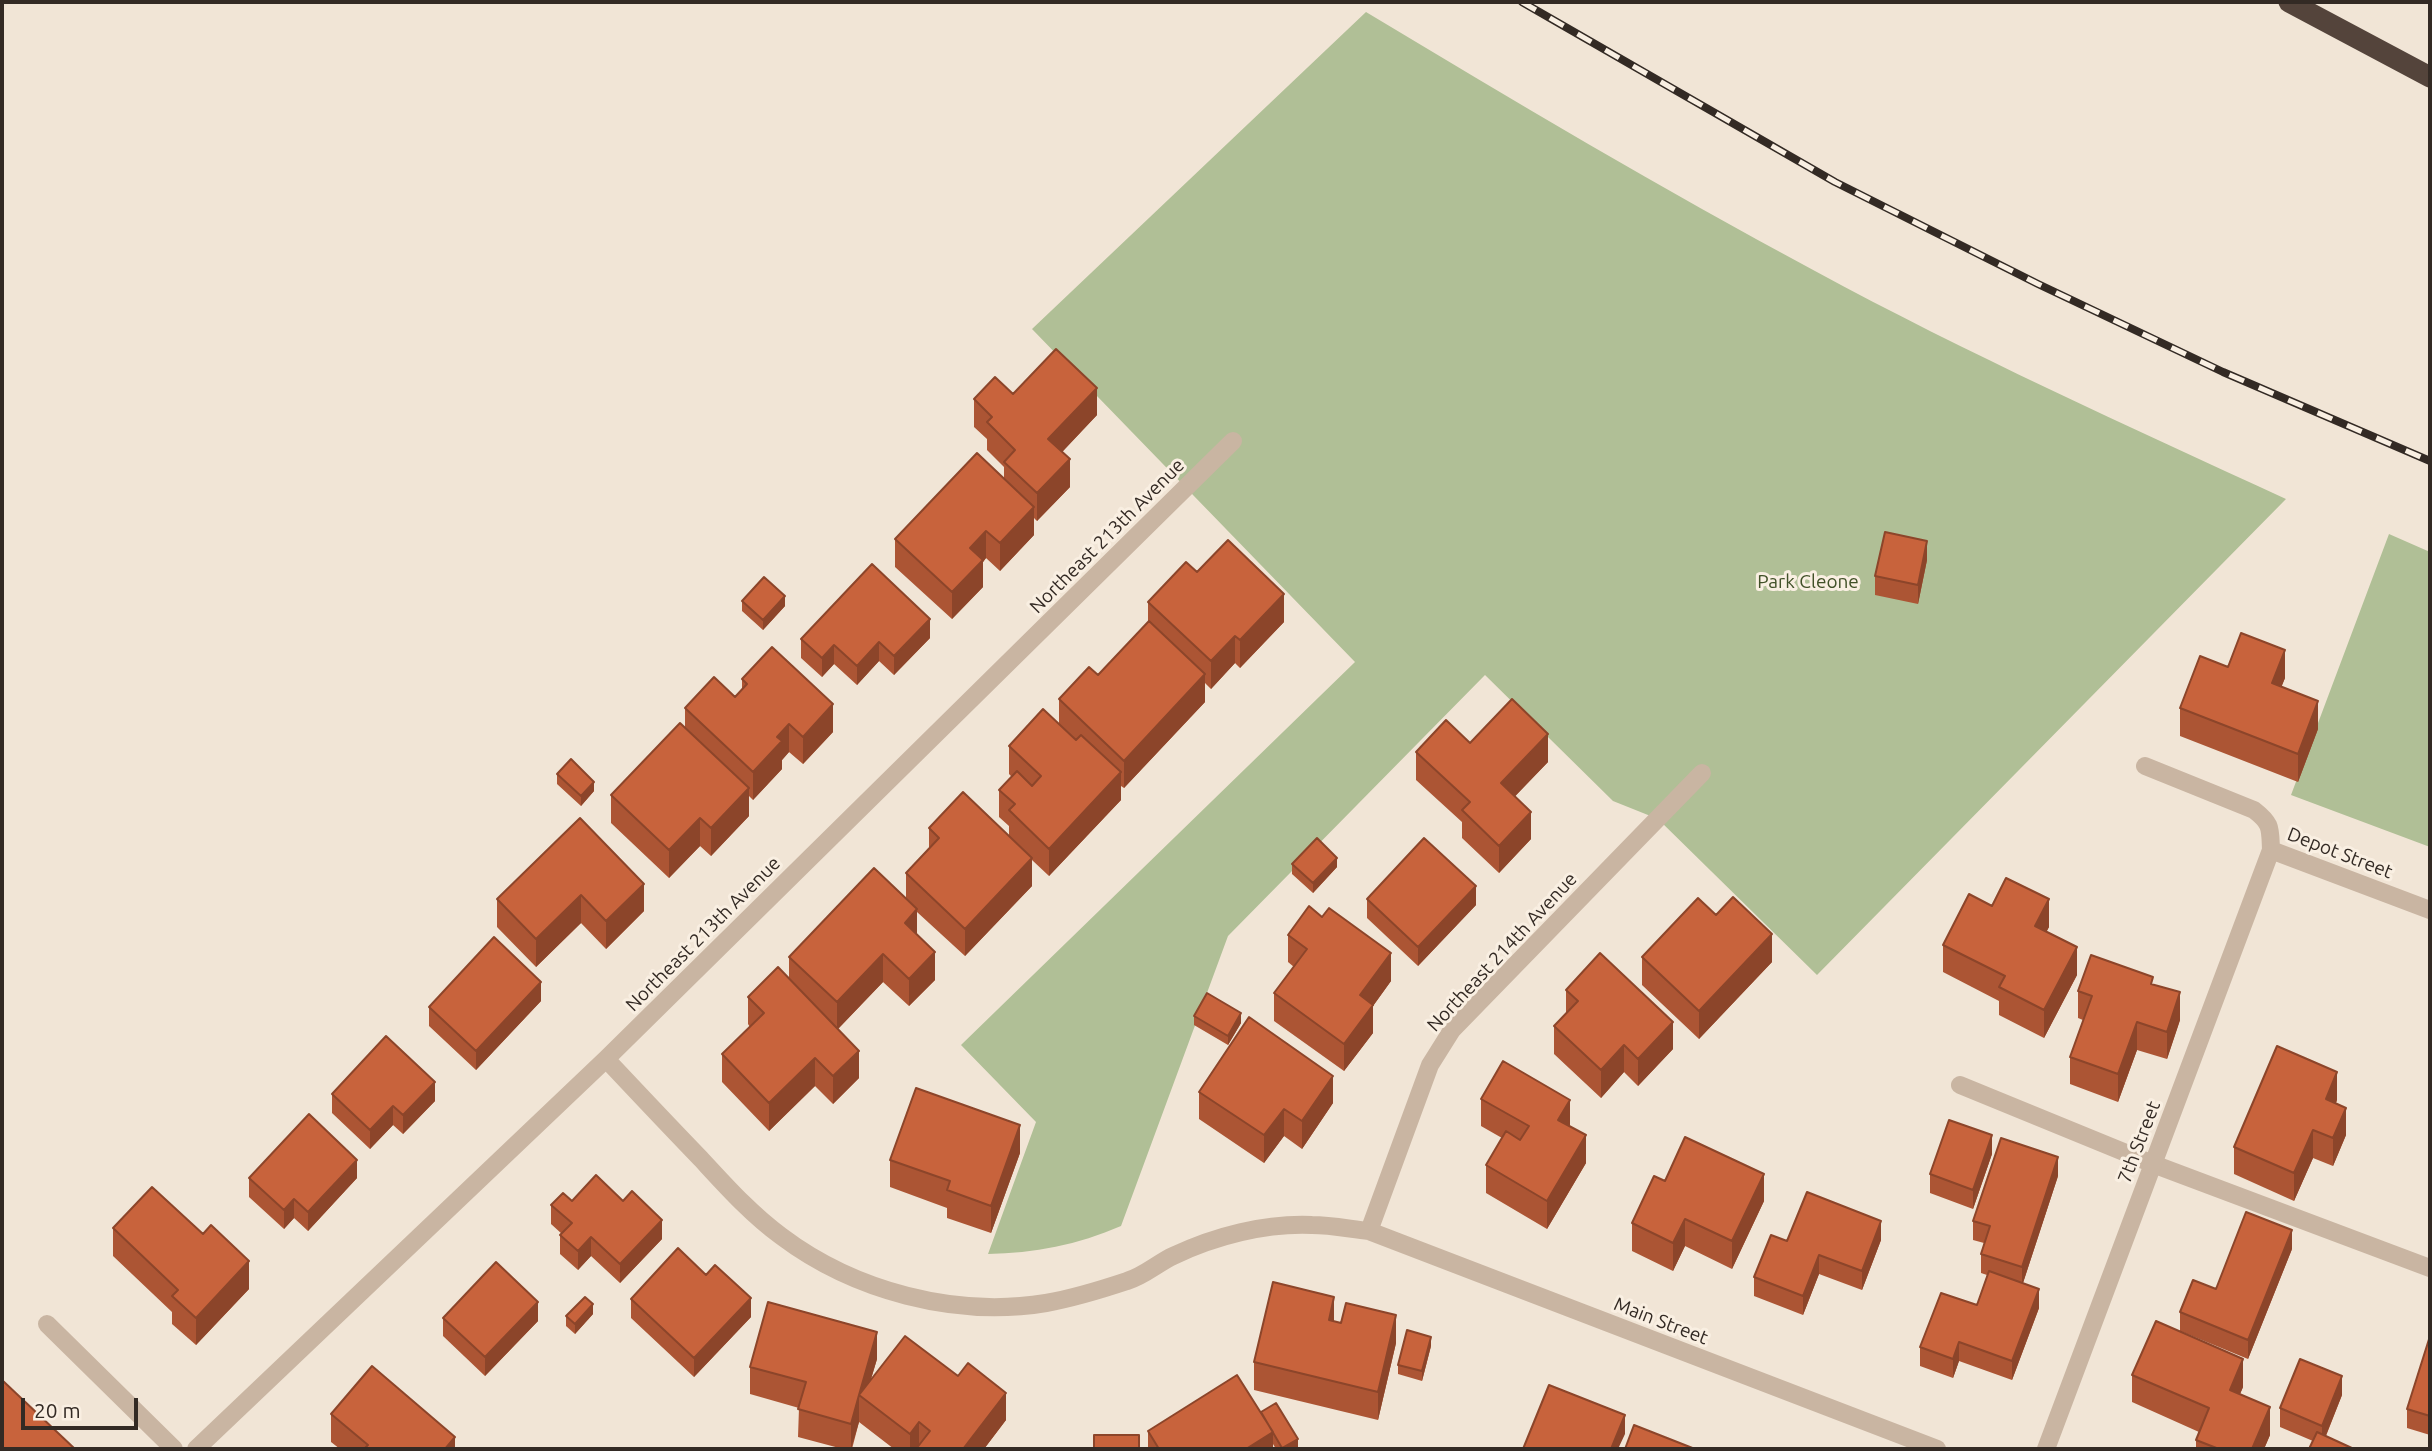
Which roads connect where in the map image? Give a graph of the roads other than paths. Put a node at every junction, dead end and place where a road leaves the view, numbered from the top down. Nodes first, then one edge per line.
1 (2289, 2) edge
2 (2430, 77) edge
3 (1233, 441) dead end
4 (2144, 766) dead end
5 (1702, 774) dead end
6 (2272, 850) junction
7 (2430, 910) edge
8 (606, 1059) junction
9 (1960, 1085) dead end
10 (2153, 1164) junction
11 (1369, 1231) junction
12 (2430, 1268) edge
13 (47, 1324) dead end
14 (174, 1449) edge
15 (196, 1449) edge
16 (1937, 1449) edge
17 (2046, 1449) edge

1 - 2 highway
3 - 8 street, Northeast 213th Avenue
4 - 6 street, Depot Street
5 - 11 street, Northeast 214th Avenue
6 - 7 street, Depot Street
6 - 10 street, 7th Street
8 - 11 street, Main Street
8 - 15 street, Northeast 213th Avenue
9 - 10 street
10 - 12 street
10 - 17 street, 7th Street
11 - 16 street, Main Street
13 - 14 street

